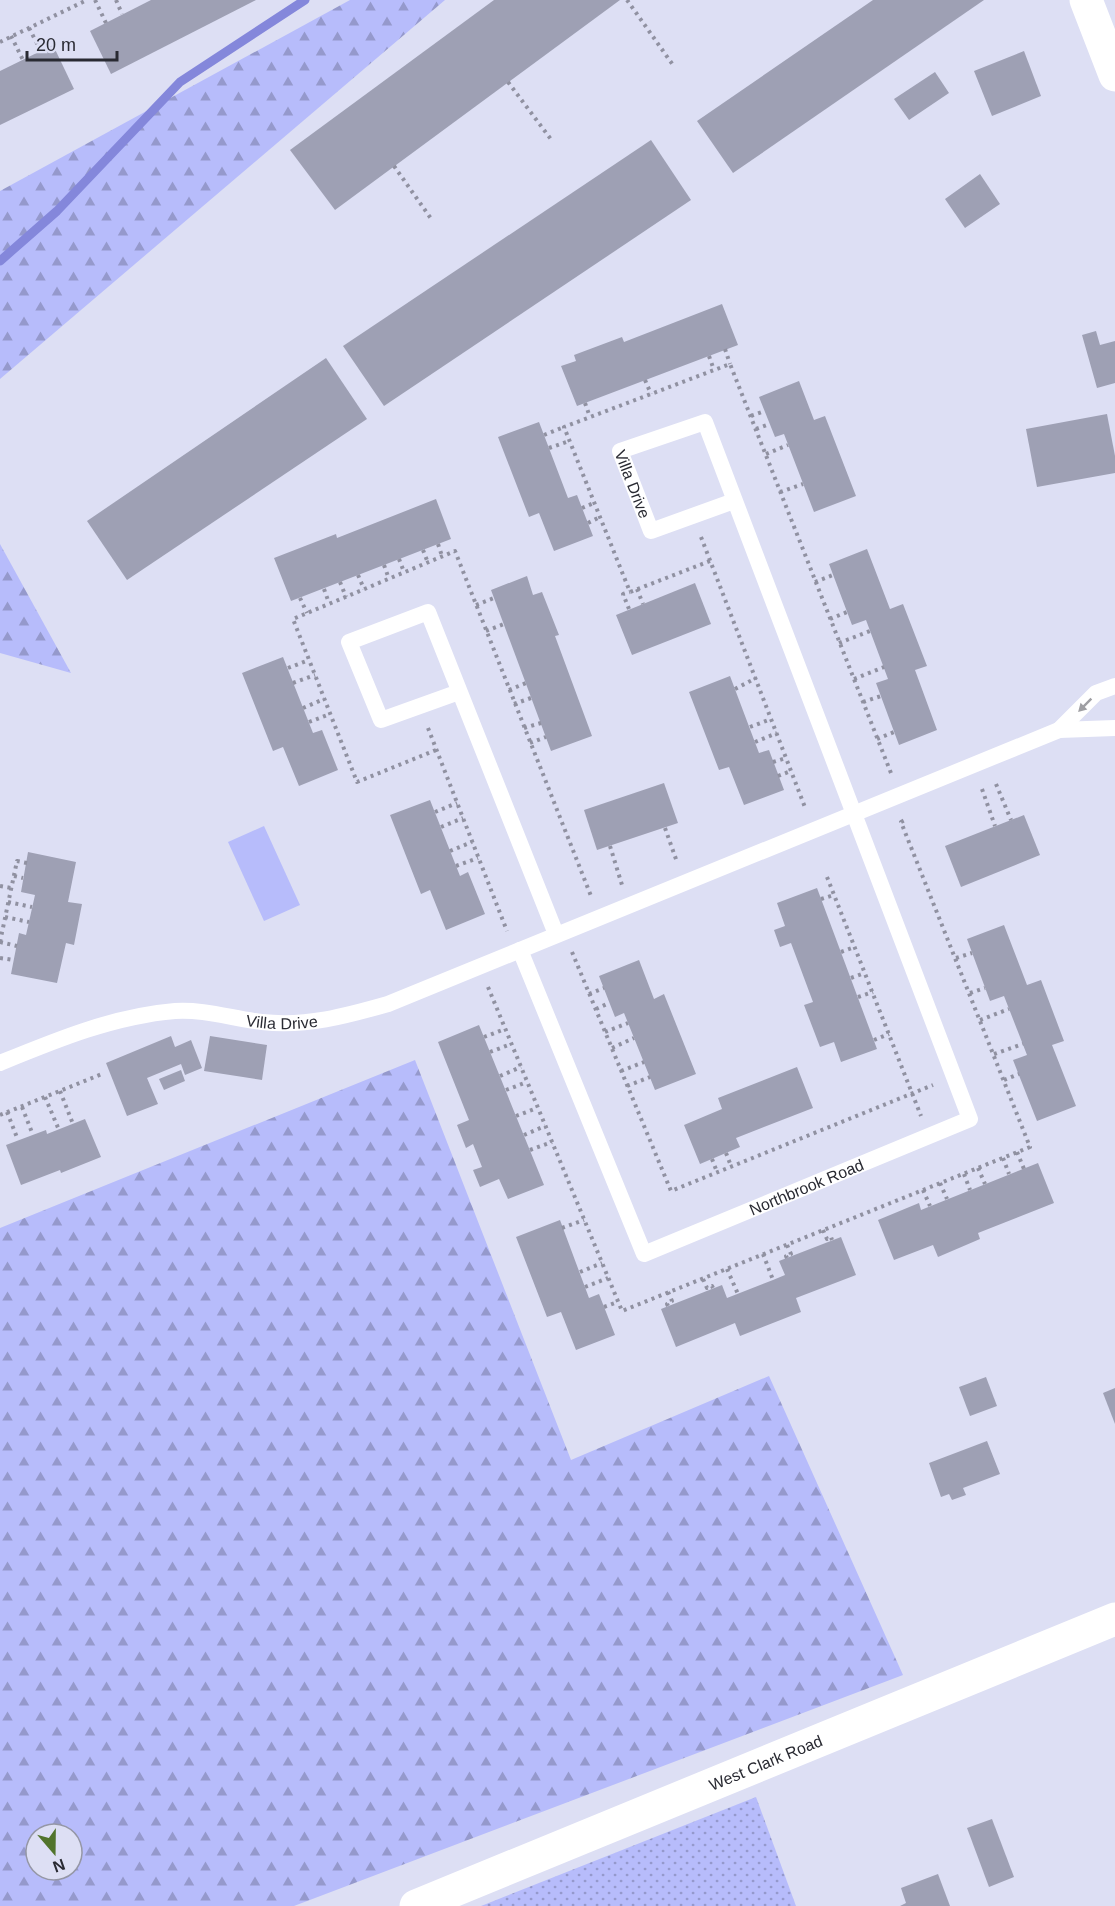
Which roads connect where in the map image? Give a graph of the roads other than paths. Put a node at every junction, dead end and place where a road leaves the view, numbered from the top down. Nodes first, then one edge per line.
1 (1086, 0) edge
2 (1115, 75) edge
3 (734, 501) junction
4 (1115, 686) edge
5 (459, 692) junction
6 (1115, 728) edge
7 (1059, 730) junction
8 (854, 815) junction
9 (556, 934) junction
10 (520, 950) junction
11 (0, 1064) edge
12 (1115, 1618) edge
13 (416, 1906) edge

1 - 2 main road
3 - 3 lane, Villa Drive
3 - 8 lane, Villa Drive
4 -> 7 lane, Villa Drive
5 - 5 lane
5 - 9 lane
6 - 7 lane, Villa Drive
7 - 8 lane, Villa Drive
8 - 9 lane, Villa Drive
8 - 10 lane, Northbrook Road
9 - 10 lane, Villa Drive
10 - 11 lane, Villa Drive
12 - 13 main road, West Clark Road

